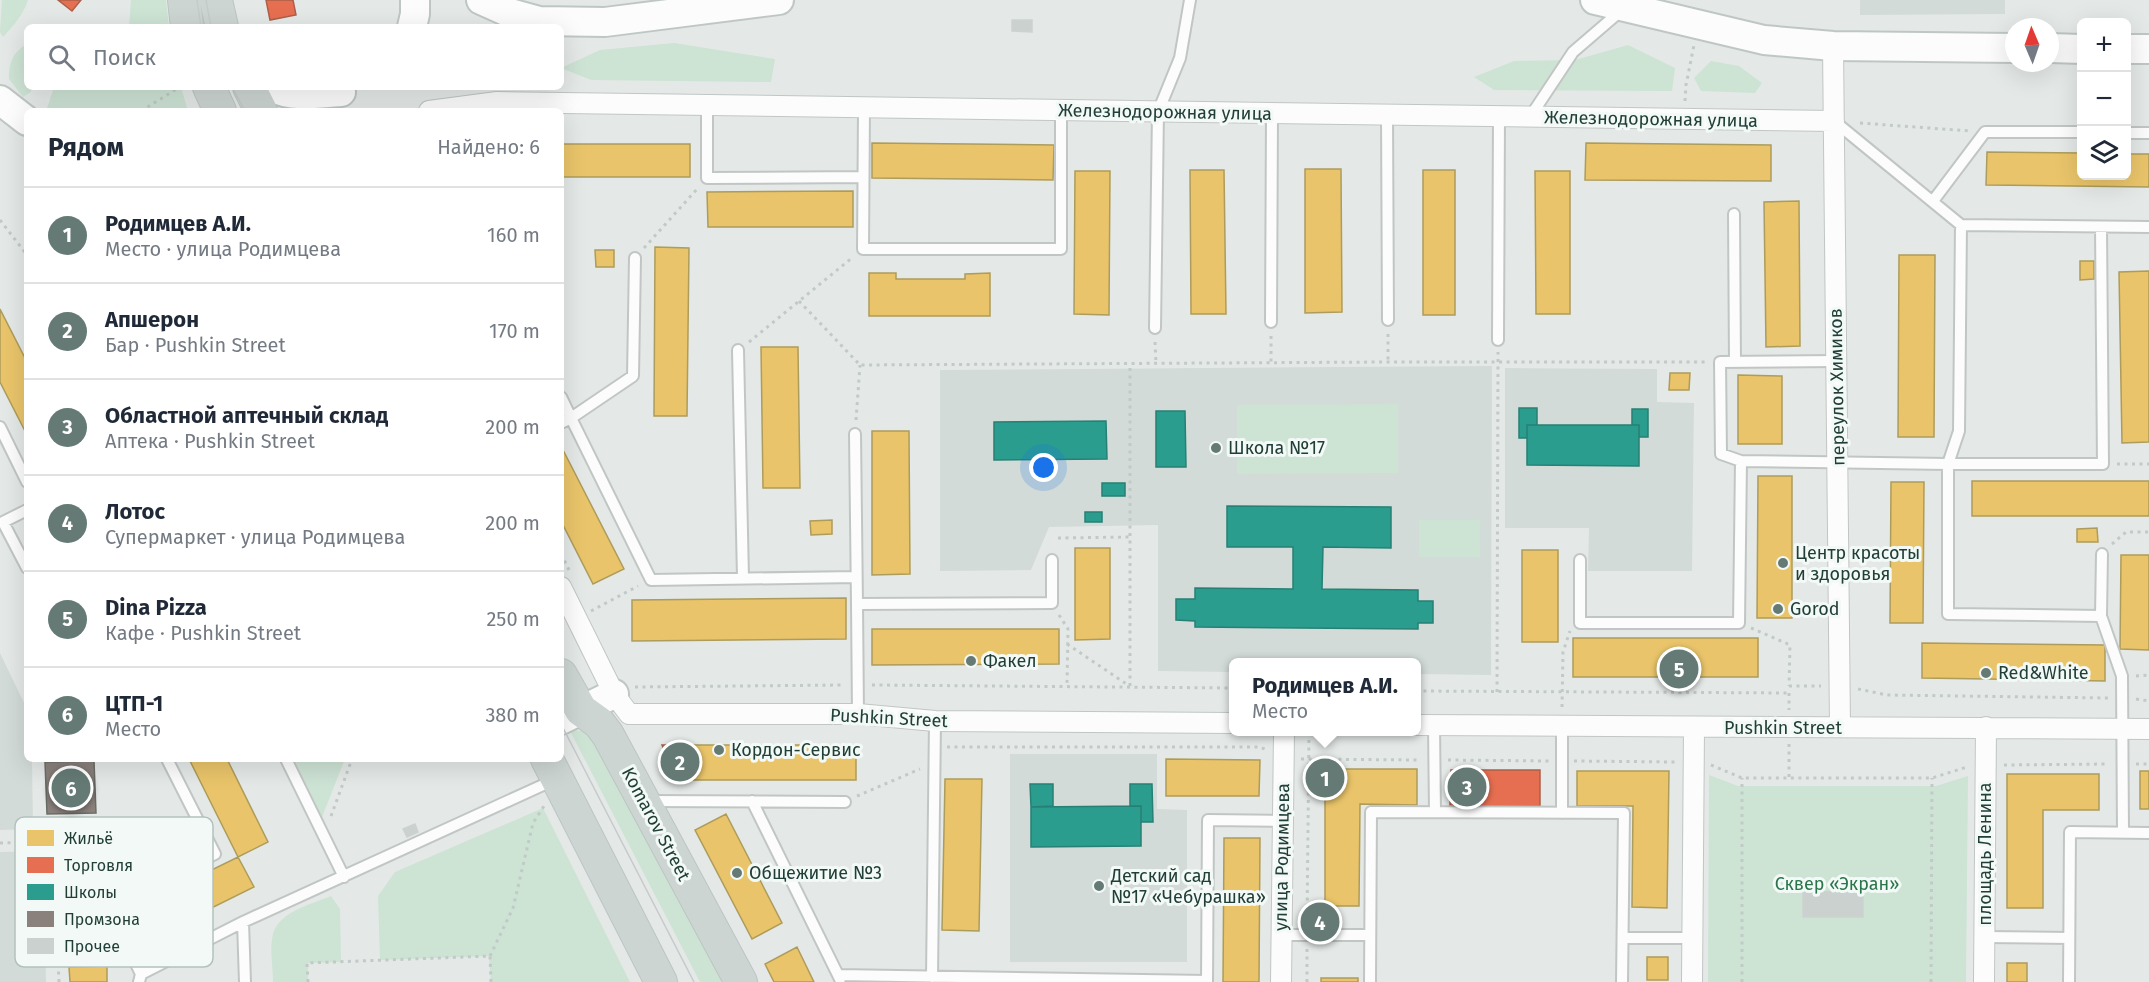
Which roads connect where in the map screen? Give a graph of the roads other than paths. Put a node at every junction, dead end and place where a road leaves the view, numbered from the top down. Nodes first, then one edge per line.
1 (184, 0) edge
2 (216, 0) edge
3 (415, 0) edge
4 (481, 0) edge
5 (780, 0) edge
6 (1190, 0) edge
7 (1595, 0) edge
8 (1626, 7) junction
9 (188, 24) edge
10 (221, 24) edge
11 (413, 24) edge
12 (526, 24) edge
13 (1833, 46) junction
14 (2005, 48) edge
15 (2059, 48) edge
16 (2077, 49) edge
17 (2131, 49) edge
18 (2149, 49) edge
19 (204, 90) edge
20 (210, 90) edge
21 (250, 90) edge
22 (277, 90) edge
23 (339, 90) edge
24 (344, 90) edge
25 (707, 106) junction
26 (496, 107) edge
27 (207, 108) edge
28 (219, 108) edge
29 (260, 108) edge
30 (316, 108) edge
31 (479, 108) edge
32 (864, 109) junction
33 (1061, 111) junction
34 (1158, 112) junction
35 (1272, 114) junction
36 (1387, 115) junction
37 (1499, 116) junction
38 (1530, 117) junction
39 (1834, 121) junction
40 (2077, 132) edge
41 (2131, 133) edge
42 (2149, 133) edge
43 (863, 177) junction
44 (1933, 201) junction
45 (1734, 214) dead end
46 (1961, 225) junction
47 (2101, 226) junction
48 (2149, 227) edge
49 (635, 258) road end
50 (1388, 320) road end
51 (1271, 322) road end
52 (1155, 328) road end
53 (1498, 340) dead end
54 (738, 350) road end
55 (1837, 361) junction
56 (1735, 362) junction
57 (566, 420) edge
58 (0, 427) edge
59 (855, 434) road end
60 (1741, 462) junction
61 (1838, 462) junction
62 (1948, 464) junction
63 (24, 476) edge
64 (24, 512) edge
65 (2102, 554) road end
66 (1052, 560) dead end
67 (1580, 560) dead end
68 (24, 562) edge
69 (856, 577) junction
70 (742, 578) junction
71 (566, 580) edge
72 (857, 604) junction
73 (2101, 616) junction
74 (564, 687) edge
75 (621, 691) junction
76 (858, 714) junction
77 (571, 715) edge
78 (935, 721) junction
79 (1229, 723) edge
80 (1425, 725) edge
81 (1562, 727) junction
82 (1840, 727) junction
83 (1986, 727) junction
84 (1694, 728) junction
85 (2122, 729) junction
86 (2149, 729) edge
87 (1284, 736) edge
88 (169, 762) edge
89 (287, 762) edge
90 (551, 779) edge
91 (644, 801) junction
92 (752, 801) junction
93 (845, 802) road end
94 (1435, 812) junction
95 (1562, 813) junction
96 (196, 817) edge
97 (1283, 821) junction
98 (2123, 833) junction
99 (2149, 833) edge
100 (344, 877) junction
101 (243, 922) junction
102 (1282, 935) junction
103 (1370, 935) junction
104 (1985, 937) junction
105 (213, 938) edge
106 (1623, 938) junction
107 (1693, 938) junction
108 (2069, 938) junction
109 (160, 967) edge
110 (932, 977) junction
111 (140, 978) edge
112 (840, 978) edge
113 (244, 982) edge
114 (661, 982) edge
115 (741, 982) edge
116 (1207, 982) edge
117 (1281, 982) edge
118 (1370, 982) edge
119 (1623, 982) edge
120 (1692, 982) edge
121 (1984, 982) edge
122 (2069, 982) edge

1 - 9 main road
2 - 10 main road
3 - 11 main road
4 - 12 main road
5 - 12 main road
6 - 34 lane
7 - 8 main road
8 - 13 main road
8 - 38 lane
13 - 14 main road
13 - 39 street, переулок Химиков
15 - 16 main road
17 - 18 main road
19 - 27 main road
20 - 28 main road
21 - 29 main road
22 - 23 main road
24 - 30 main road
25 - 26 street, Железнодорожная улица
25 - 32 street, Железнодорожная улица
25 - 43 lane
26 - 31 street, Железнодорожная улица
32 - 33 street, Железнодорожная улица
32 - 43 lane
33 - 34 street, Железнодорожная улица
33 - 43 lane
34 - 35 street, Железнодорожная улица
34 - 52 lane
35 - 36 street, Железнодорожная улица
35 - 51 lane
36 - 37 street, Железнодорожная улица
36 - 50 lane
37 - 38 street, Железнодорожная улица
37 - 53 lane
38 - 39 street, Железнодорожная улица
39 - 44 lane
39 - 55 street, переулок Химиков
40 - 44 lane
41 - 42 lane
44 - 46 lane
45 - 56 lane
46 - 47 lane
46 - 62 lane
47 - 48 lane
47 - 62 lane
49 - 57 lane
54 - 70 lane
55 - 56 lane
55 - 61 street, переулок Химиков
56 - 60 lane
57 - 70 lane
58 - 63 lane
59 - 69 lane
60 - 61 lane
60 - 67 lane
61 - 62 lane
61 - 82 street, переулок Химиков
62 - 73 lane
64 - 68 lane
65 - 73 lane
66 - 72 lane
69 - 70 lane
69 - 72 lane
71 - 75 street
72 - 76 lane
73 - 85 lane
74 - 77 main road, Komarov Street
75 - 76 street, Pushkin Street
75 - 77 main road
76 - 78 street, Pushkin Street
77 - 91 main road, Komarov Street
78 - 79 street, Pushkin Street
78 - 110 lane
80 - 81 street, Pushkin Street
80 - 94 lane
81 - 84 street, Pushkin Street
81 - 95 lane
82 - 83 street, Pushkin Street
82 - 84 street, Pushkin Street
83 - 85 street, Pushkin Street
83 - 104 street, площадь Ленина
84 - 107 street
85 - 86 street, Pushkin Street
85 - 98 lane
87 - 97 street, улица Родимцева
88 - 96 lane
89 - 100 lane
90 - 100 lane
90 - 114 main road
91 - 92 lane
91 - 115 main road, Komarov Street
92 - 93 lane
92 - 112 lane
94 - 95 lane
94 - 103 lane
95 - 106 lane
97 - 102 street, улица Родимцева
97 - 116 lane
98 - 99 lane
98 - 108 lane
100 - 101 lane
101 - 105 lane
101 - 113 lane
102 - 103 lane
102 - 117 street, улица Родимцева
103 - 118 lane
104 - 108 lane
104 - 121 street, площадь Ленина
106 - 107 lane
106 - 119 lane
107 - 120 street
108 - 122 lane
109 - 111 lane
110 - 112 lane
110 - 116 lane

